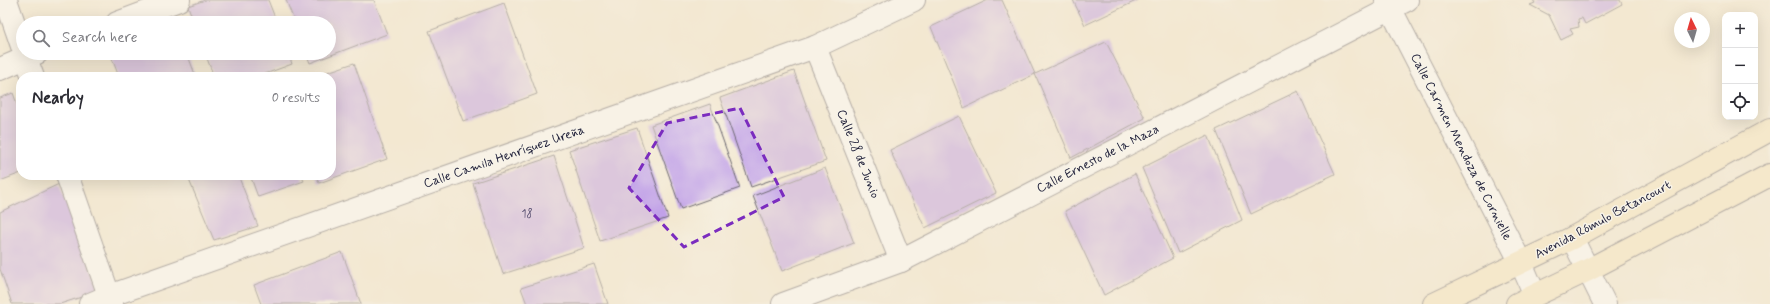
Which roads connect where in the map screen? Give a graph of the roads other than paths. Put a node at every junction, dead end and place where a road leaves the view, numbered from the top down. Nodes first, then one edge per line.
1 (6, 0) edge
2 (178, 0) edge
3 (914, 0) edge
4 (1394, 3) edge
5 (136, 16) edge
6 (16, 25) edge
7 (815, 47) junction
8 (24, 60) edge
9 (0, 69) edge
10 (1770, 130) edge
11 (1770, 175) edge
12 (68, 180) edge
13 (1572, 238) junction
14 (901, 261) junction
15 (1521, 263) junction
16 (1588, 270) junction
17 (1526, 300) edge
18 (104, 301) edge
19 (783, 304) edge
20 (1434, 304) edge
21 (1605, 304) edge

1 - 6 street
2 - 5 street
3 - 7 street, Calle Camila Henríquez Ureña
4 - 14 street, Calle Ernesto de la Maza
4 - 15 street, Calle Carmen Mendoza de Cornielle
7 - 14 street, Calle 28 de Junio
7 - 18 street, Calle Camila Henríquez Ureña
8 - 9 street
10 - 13 main road, Avenida Rómulo Betancourt
11 - 16 main road
12 - 18 street
13 - 15 main road, Avenida Rómulo Betancourt
13 - 16 street
14 - 19 street, Calle Ernesto de la Maza
15 - 17 street, Calle Carmen Mendoza de Cornielle
15 - 20 main road, Avenida Rómulo Betancourt
16 - 17 main road
16 - 21 street

